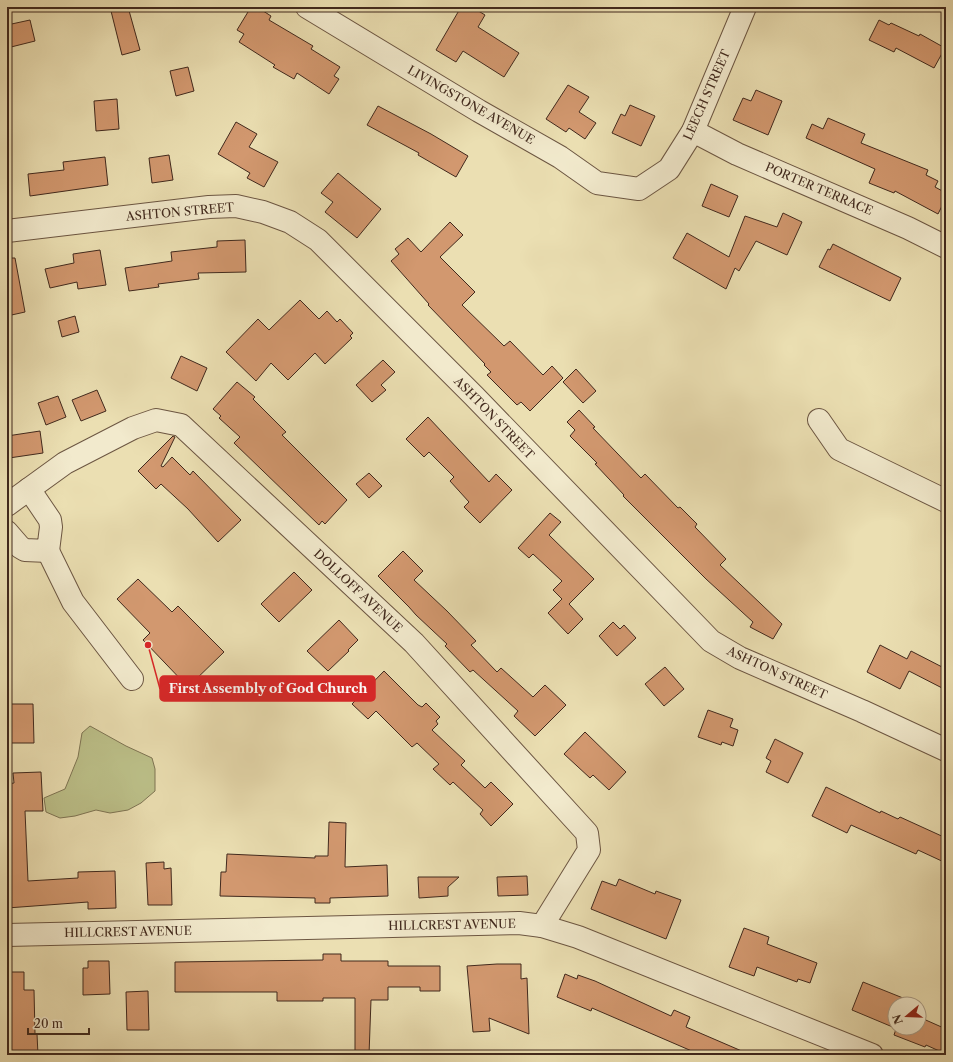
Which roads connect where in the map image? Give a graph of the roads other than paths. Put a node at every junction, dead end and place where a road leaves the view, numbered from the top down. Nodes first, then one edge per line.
1 (307, 7) edge
2 (745, 7) edge
3 (692, 131) junction
4 (639, 189) joint
5 (7, 231) edge
6 (946, 247) edge
7 (819, 420) dead end
8 (29, 489) junction
9 (946, 501) edge
10 (7, 505) edge
11 (7, 532) edge
12 (48, 551) junction
13 (132, 679) dead end
14 (946, 750) edge
15 (542, 926) junction
16 (7, 934) edge
17 (872, 1055) edge

1 - 4 street, LIVINGSTONE AVENUE
2 - 3 street, LEECH STREET
3 - 4 street, LEECH STREET
3 - 6 street, PORTER TERRACE
5 - 14 street, ASHTON STREET
7 - 9 street
8 - 10 street, DOLLOFF AVENUE
8 - 12 street
8 - 15 street, DOLLOFF AVENUE
11 - 12 street
12 - 13 street
15 - 16 street, HILLCREST AVENUE
15 - 17 street, HILLCREST AVENUE

